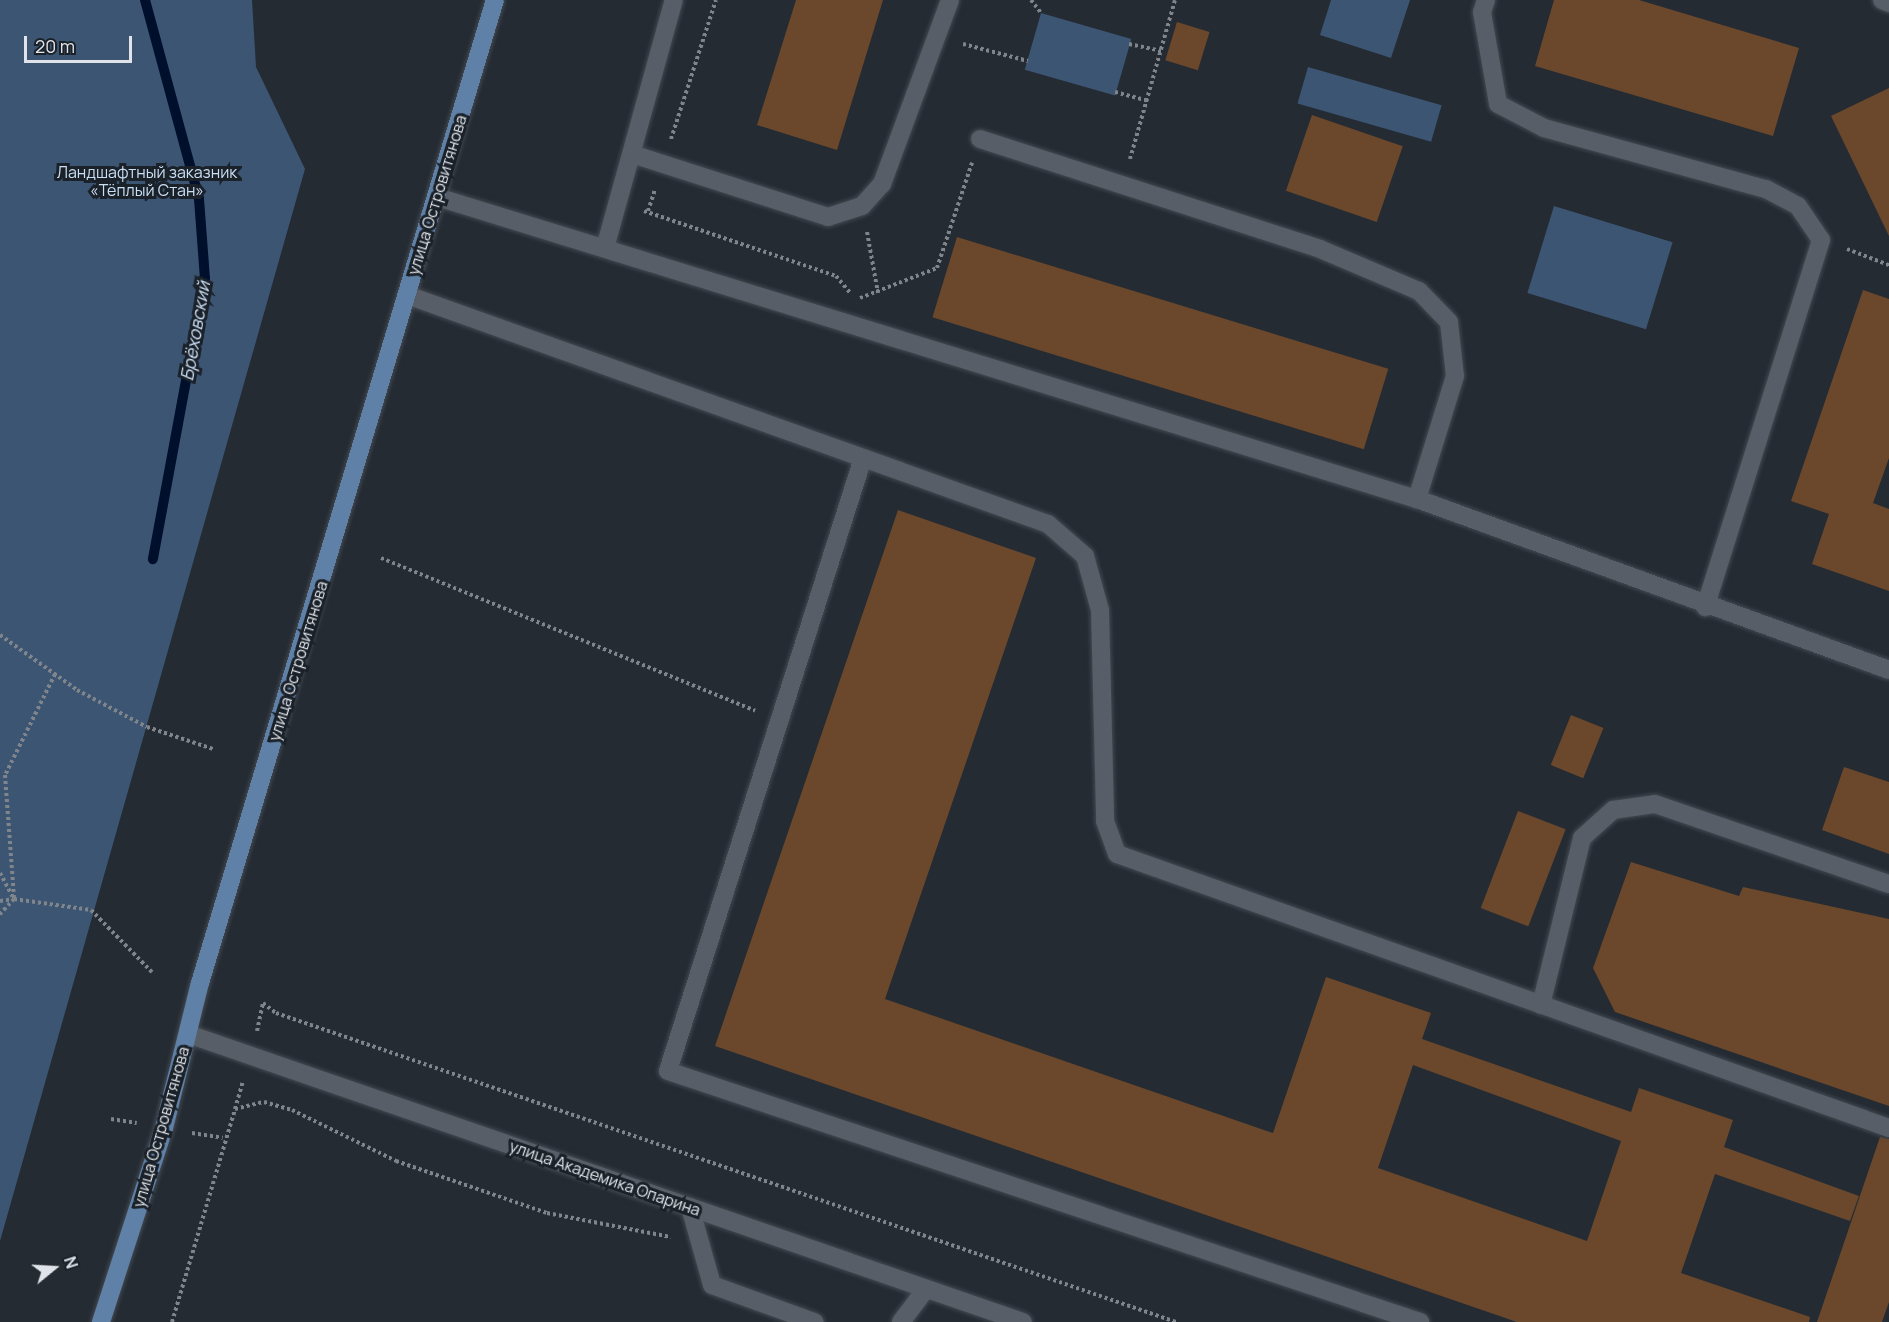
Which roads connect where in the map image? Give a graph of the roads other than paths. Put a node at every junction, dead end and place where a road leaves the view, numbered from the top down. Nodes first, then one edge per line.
1 (495, 0) edge
2 (674, 0) edge
3 (950, 0) edge
4 (1486, 0) edge
5 (1882, 0) edge
6 (1889, 3) edge
7 (980, 139) road end
8 (632, 154) junction
9 (437, 197) junction
10 (605, 248) junction
11 (407, 295) junction
12 (863, 458) junction
13 (1417, 499) junction
14 (1705, 607) junction
15 (1889, 670) edge
16 (1889, 884) edge
17 (1541, 1005) junction
18 (188, 1034) junction
19 (1889, 1128) edge
20 (690, 1207) junction
21 (926, 1289) junction
22 (101, 1322) edge
23 (814, 1322) edge
24 (901, 1322) edge
25 (1023, 1322) edge
26 (1420, 1322) edge

1 - 9 main road, улица Островитянова
2 - 8 street
3 - 8 street
4 - 14 street
5 - 6 street
7 - 13 street
8 - 10 street
9 - 10 street
9 - 11 main road, улица Островитянова
10 - 13 street
11 - 12 street
11 - 18 main road, улица Островитянова
12 - 17 street
12 - 26 street
13 - 14 street
14 - 15 street
16 - 17 street
17 - 19 street
18 - 20 street, улица Академика Опарина
18 - 22 main road, улица Островитянова
20 - 21 street, улица Академика Опарина
20 - 23 street
21 - 24 street
21 - 25 street, улица Академика Опарина

